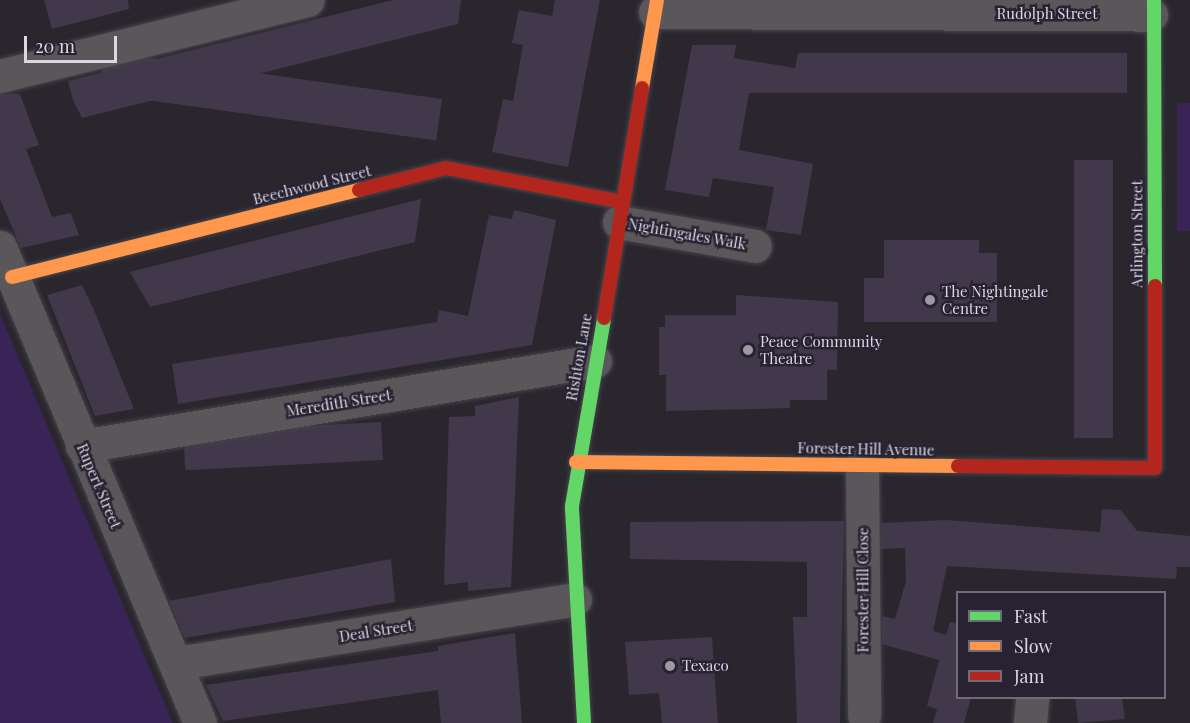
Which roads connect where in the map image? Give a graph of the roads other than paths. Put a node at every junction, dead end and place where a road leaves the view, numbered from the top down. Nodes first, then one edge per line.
1 (308, 0) edge
2 (656, 6) edge
3 (921, 7) edge
4 (1152, 7) edge
5 (0, 76) edge
6 (621, 212) junction
7 (755, 246) dead end
8 (0, 247) edge
9 (12, 277) junction
10 (595, 362) junction
11 (82, 446) junction
12 (576, 462) junction
13 (862, 465) junction
14 (1155, 468) joint
15 (575, 598) junction
16 (177, 663) junction
17 (1032, 699) edge
18 (864, 715) dead end
19 (200, 723) edge
20 (584, 723) edge
21 (1030, 723) edge

1 - 5 street
2 - 3 street, Rudolph Street
2 - 6 street, Rishton Lane
3 - 4 street, Rudolph Street
4 - 14 street, Arlington Street
6 - 7 street, Nightingales Walk
6 - 9 street, Beechwood Street
6 - 10 street, Rishton Lane
8 - 9 street, Rupert Street
9 - 11 street, Rupert Street
10 - 11 street, Meredith Street
10 - 12 street, Rishton Lane
11 - 16 street, Rupert Street
12 - 13 street, Forester Hill Avenue
12 - 15 street, Rishton Lane
13 - 14 street, Forester Hill Avenue
13 - 18 street, Forester Hill Close
15 - 16 street, Deal Street
15 - 20 street, Rishton Lane
16 - 19 street, Rupert Street
17 - 21 street

